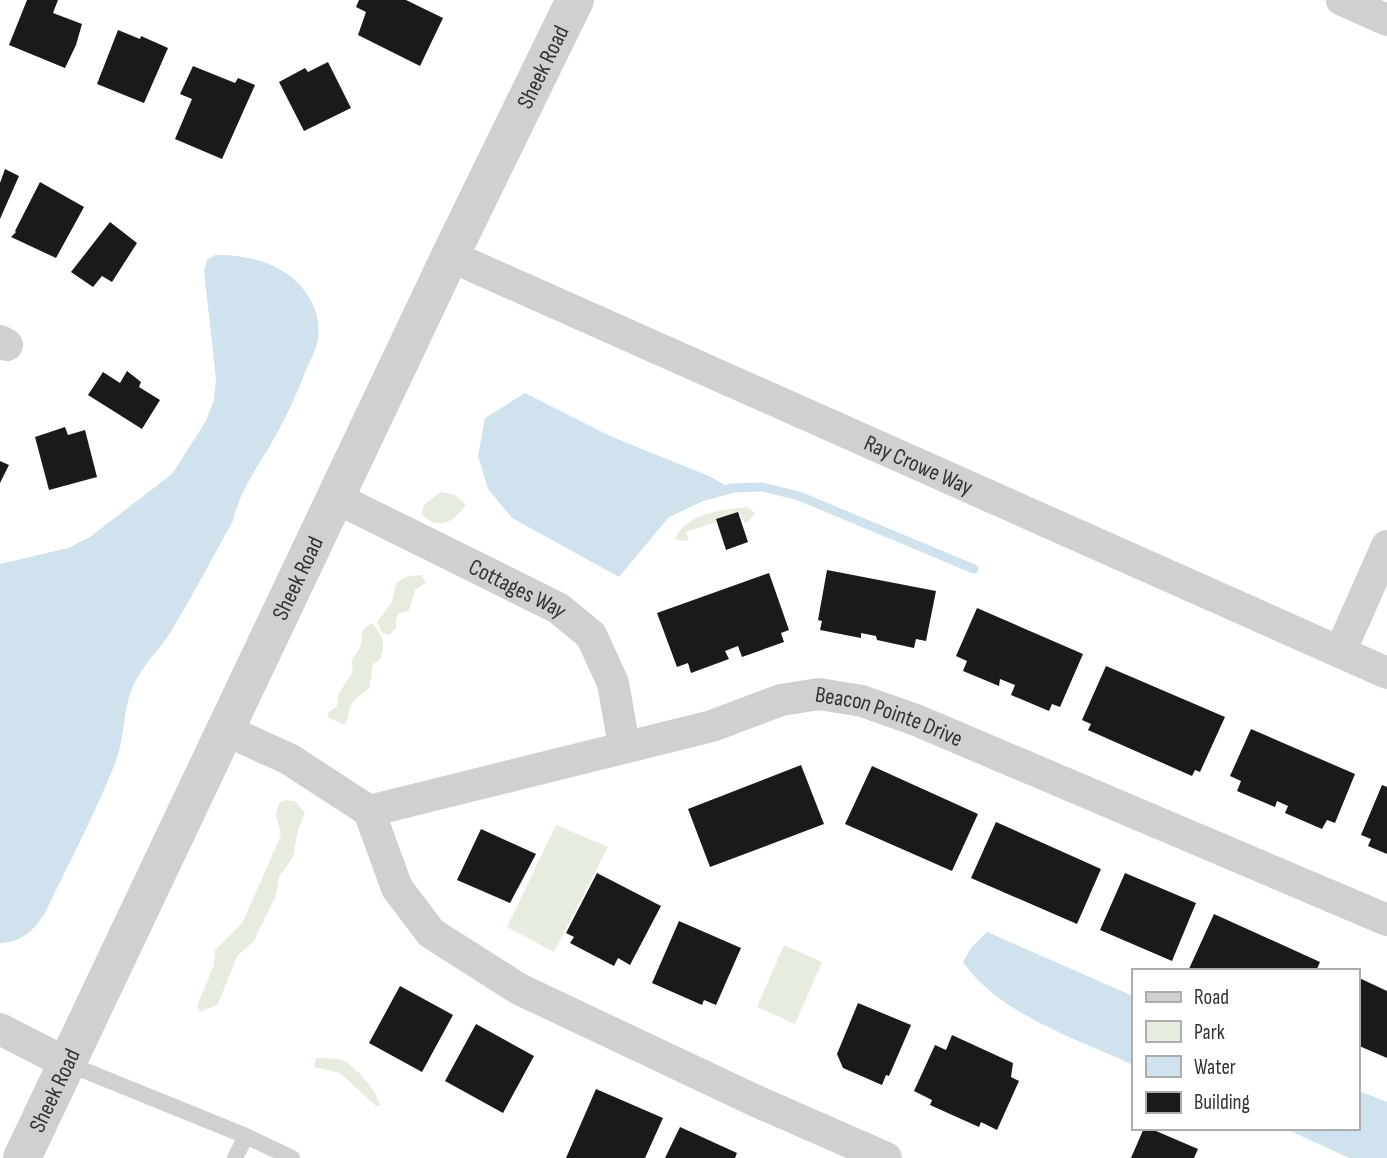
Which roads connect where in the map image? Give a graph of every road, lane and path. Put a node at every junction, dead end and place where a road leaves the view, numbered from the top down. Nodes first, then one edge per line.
1 (575, 0) edge
2 (1342, 0) edge
3 (1387, 20) edge
4 (450, 256) junction
5 (336, 498) junction
6 (1387, 546) edge
7 (1340, 652) junction
8 (1387, 673) edge
9 (225, 730) junction
10 (624, 746) junction
11 (369, 811) junction
12 (1387, 920) edge
13 (0, 1029) edge
14 (66, 1063) junction
15 (246, 1136) junction
16 (22, 1158) edge
17 (235, 1158) edge
18 (292, 1158) edge
19 (886, 1158) edge

1 - 4 street, Sheek Road
2 - 3 street
4 - 5 street, Sheek Road
4 - 7 street, Ray Crowe Way
5 - 9 street, Sheek Road
5 - 10 street, Cottages Way
6 - 7 street
7 - 8 street, Ray Crowe Way
9 - 11 street
9 - 14 street, Sheek Road
10 - 11 street, Beacon Pointe Drive
10 - 12 street, Beacon Pointe Drive
11 - 19 street
13 - 14 street
14 - 15 lane
14 - 16 street, Sheek Road
15 - 17 lane
15 - 18 lane

